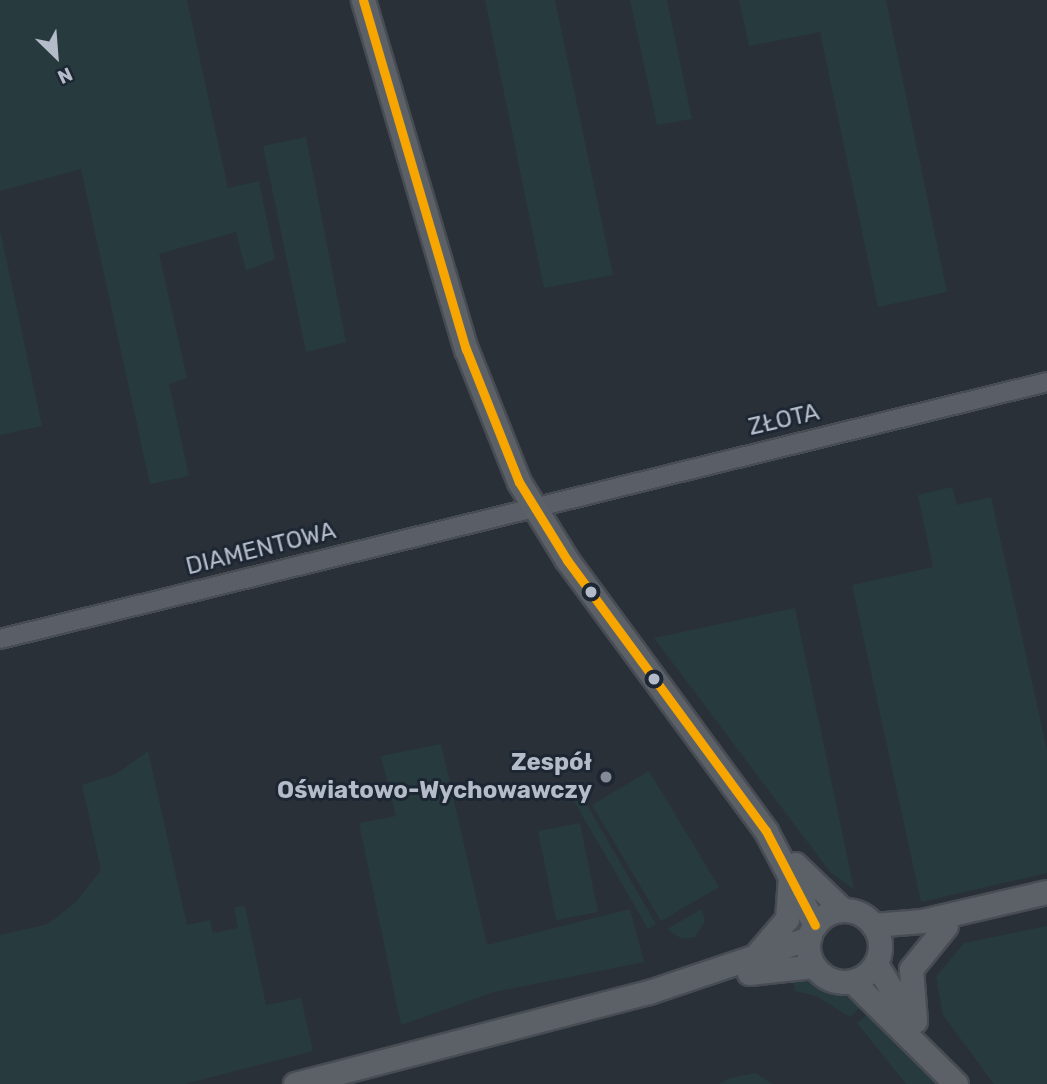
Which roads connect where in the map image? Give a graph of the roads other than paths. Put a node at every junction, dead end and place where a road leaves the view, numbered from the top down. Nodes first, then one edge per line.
1 (363, 0) edge
2 (1047, 382) edge
3 (533, 508) junction
4 (0, 639) edge
5 (766, 831) junction
6 (790, 873) junction
7 (1047, 892) edge
8 (1047, 904) edge
9 (843, 911) junction
10 (873, 925) junction
11 (946, 926) junction
12 (812, 932) junction
13 (878, 957) junction
14 (754, 958) junction
15 (814, 966) junction
16 (853, 982) junction
17 (649, 992) junction
18 (917, 1027) junction
19 (954, 1081) edge
20 (295, 1084) edge

1 - 3 main road
2 - 3 street, ZŁOTA
3 - 4 street, DIAMENTOWA
3 - 5 main road
5 - 6 main road
5 - 9 main road
6 - 12 main road
6 - 14 main road
7 - 10 main road
8 - 11 main road
9 - 10 main road
9 - 12 main road
10 - 13 main road
11 - 13 main road
11 - 18 main road
12 - 14 main road
12 - 15 main road
13 - 16 main road
13 - 18 main road
14 - 17 main road
15 - 16 main road
15 - 17 main road
16 - 19 main road
17 - 20 main road
18 - 19 main road

